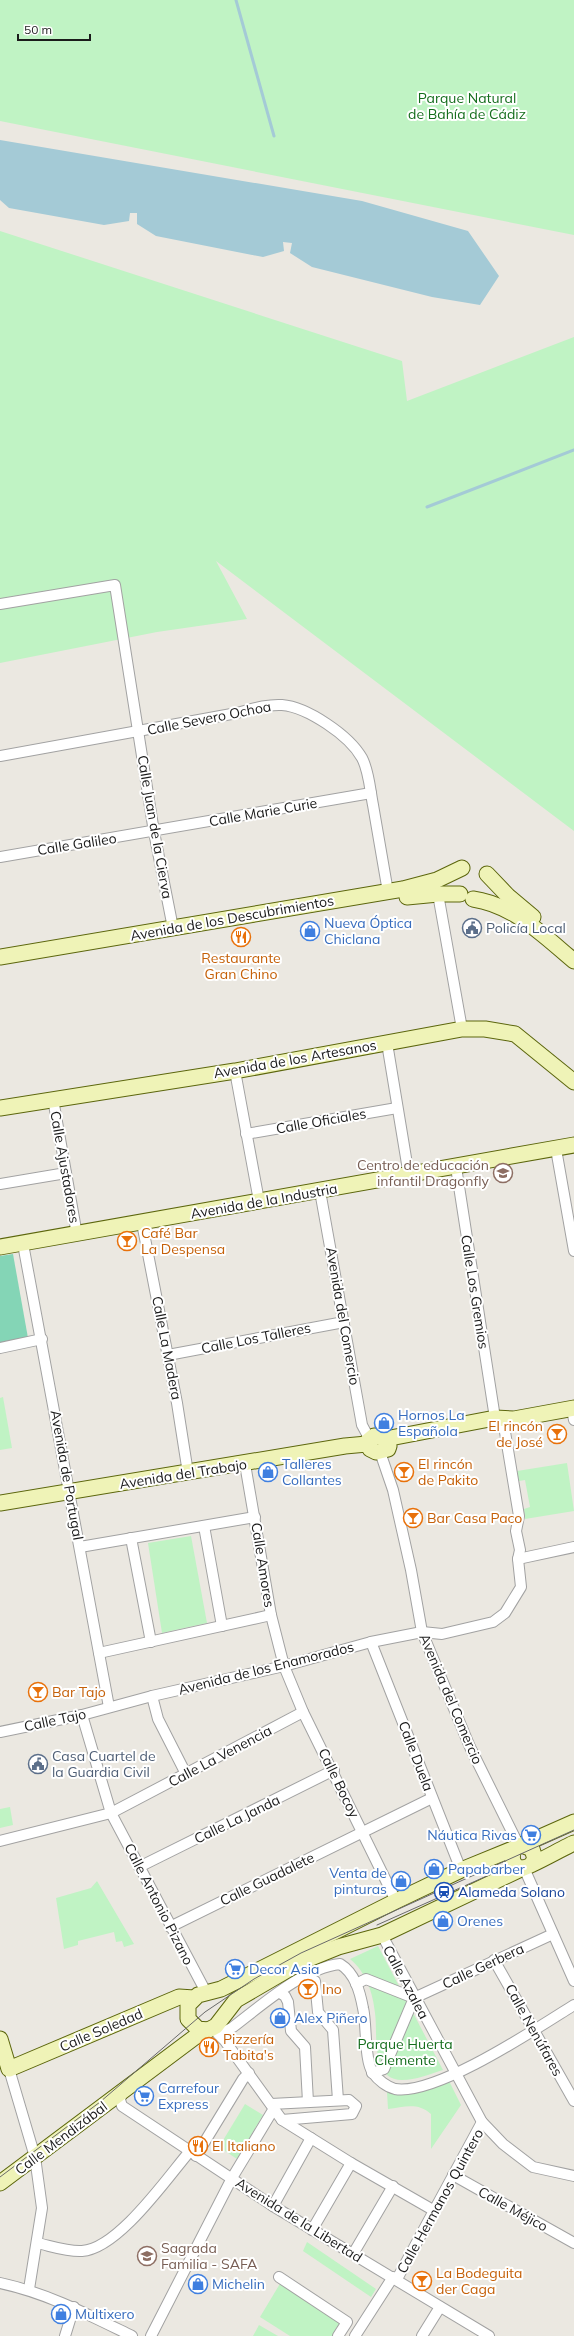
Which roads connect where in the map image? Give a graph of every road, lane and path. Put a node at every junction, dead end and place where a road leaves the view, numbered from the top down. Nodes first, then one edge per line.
1 (0, 604) edge
2 (138, 732) junction
3 (0, 756) edge
4 (371, 793) junction
5 (154, 832) junction
6 (0, 857) edge
7 (462, 868) junction
8 (487, 874) junction
9 (388, 892) junction
10 (438, 894) junction
11 (467, 896) junction
12 (173, 928) junction
13 (574, 950) edge
14 (0, 957) edge
15 (574, 961) edge
16 (0, 966) edge
17 (462, 1029) junction
18 (387, 1042) junction
19 (235, 1071) junction
20 (574, 1082) edge
21 (53, 1099) junction
22 (0, 1108) edge
23 (397, 1108) junction
24 (246, 1134) junction
25 (574, 1145) edge
26 (556, 1149) junction
27 (456, 1167) junction
28 (66, 1173) junction
29 (409, 1176) junction
30 (0, 1184) edge
31 (320, 1191) junction
32 (259, 1201) junction
33 (142, 1223) junction
34 (77, 1235) junction
35 (573, 1236) edge
36 (23, 1244) junction
37 (0, 1247) edge
38 (574, 1251) edge
39 (344, 1322) junction
40 (42, 1339) junction
41 (0, 1348) edge
42 (168, 1355) junction
43 (573, 1412) edge
44 (499, 1419) junction
45 (368, 1441) junction
46 (387, 1443) junction
47 (245, 1464) junction
48 (188, 1473) junction
49 (70, 1492) junction
50 (0, 1503) edge
51 (255, 1517) junction
52 (204, 1526) junction
53 (131, 1538) junction
54 (574, 1546) edge
55 (80, 1547) junction
56 (518, 1559) junction
57 (271, 1615) junction
58 (222, 1626) junction
59 (422, 1632) junction
60 (150, 1642) junction
61 (371, 1642) junction
62 (99, 1653) junction
63 (284, 1666) junction
64 (152, 1696) junction
65 (109, 1707) junction
66 (303, 1712) junction
67 (82, 1715) junction
68 (0, 1732) edge
69 (334, 1770) junction
70 (186, 1774) junction
71 (432, 1798) junction
72 (112, 1813) junction
73 (574, 1822) edge
74 (363, 1831) junction
75 (0, 1841) edge
76 (574, 1843) edge
77 (519, 1846) junction
78 (140, 1866) junction
79 (526, 1867) junction
80 (461, 1870) junction
81 (396, 1901) junction
82 (170, 1927) junction
83 (553, 1934) junction
84 (382, 1935) junction
85 (494, 1960) junction
86 (306, 1976) junction
87 (574, 1981) edge
88 (356, 1984) junction
89 (280, 1993) junction
90 (200, 1996) junction
91 (414, 1998) junction
92 (574, 2005) edge
93 (215, 2027) junction
94 (535, 2029) junction
95 (0, 2039) edge
96 (8, 2069) junction
97 (372, 2073) junction
98 (249, 2074) junction
99 (455, 2074) junction
100 (122, 2093) junction
101 (338, 2100) junction
102 (574, 2101) edge
103 (308, 2102) junction
104 (272, 2107) junction
105 (282, 2120) junction
106 (482, 2122) junction
107 (311, 2138) junction
108 (193, 2154) junction
109 (35, 2157) junction
110 (351, 2163) junction
111 (453, 2176) junction
112 (574, 2176) edge
113 (232, 2178) junction
114 (0, 2183) edge
115 (393, 2186) junction
116 (273, 2206) junction
117 (433, 2210) junction
118 (312, 2230) junction
119 (37, 2243) junction
120 (574, 2243) edge
121 (353, 2254) junction
122 (279, 2277) dead end
123 (395, 2278) junction
124 (0, 2283) edge
125 (29, 2289) junction
126 (74, 2307) junction
127 (440, 2307) junction
128 (65, 2336) edge
129 (132, 2336) edge
130 (151, 2336) edge
131 (338, 2336) edge
132 (355, 2336) edge
133 (422, 2336) edge
134 (489, 2336) edge

1 - 2 street, Calle Juan de la Cierva
2 - 3 street, Calle Severo Ochoa
2 - 4 street, Calle Severo Ochoa
2 - 5 street, Calle Juan de la Cierva
4 - 5 street, Calle Marie Curie
4 - 9 street, Calle Severo Ochoa
5 - 6 street, Calle Galileo
5 - 12 street, Calle Juan de la Cierva
7 - 8 main road
7 - 9 main road, Avenida de los Descubrimientos
7 - 11 main road
8 - 11 main road
8 - 13 main road
9 - 12 main road, Avenida de los Descubrimientos
10 - 11 main road, Avenida de los Descubrimientos
10 - 16 main road, Avenida de los Descubrimientos
10 - 17 street
11 - 15 main road, Avenida de los Descubrimientos
12 - 14 main road, Avenida de los Descubrimientos
17 - 18 main road, Avenida de los Artesanos
17 - 20 main road, Avenida de los Artesanos
18 - 19 main road, Avenida de los Artesanos
18 - 23 street
19 - 21 main road, Avenida de los Artesanos
19 - 24 street
21 - 22 main road, Avenida de los Artesanos
21 - 28 street, Calle Ajustadores
23 - 24 street, Calle Oficiales
23 - 29 street
24 - 32 street
25 - 26 main road, Avenida de la Industria
26 - 27 main road, Avenida de la Industria
26 - 35 street
27 - 29 main road, Avenida de la Industria
27 - 44 street, Calle Los Gremios
28 - 30 street
28 - 34 street, Calle Ajustadores
29 - 31 main road, Avenida de la Industria
31 - 32 main road, Avenida de la Industria
31 - 39 street, Avenida del Comercio
32 - 33 main road, Avenida de la Industria
33 - 34 main road, Avenida de la Industria
33 - 42 street, Calle La Madera
34 - 36 main road, Avenida de la Industria
35 - 38 street
36 - 37 main road, Avenida de la Industria
36 - 40 street, Avenida de Portugal
39 - 42 street, Calle Los Talleres
39 - 45 street, Avenida del Comercio
40 - 41 street
40 - 49 street, Avenida de Portugal
42 - 48 street, Calle La Madera
43 - 44 main road
44 - 46 main road
44 - 56 street, Calle Los Gremios
45 - 46 main road
45 - 47 main road, Avenida del Trabajo
46 - 59 street, Avenida del Comercio
47 - 48 main road, Avenida del Trabajo
47 - 51 street, Calle Amores
48 - 49 main road, Avenida del Trabajo
49 - 50 main road, Avenida del Trabajo
49 - 55 street, Avenida de Portugal
51 - 52 street
51 - 57 street, Calle Amores
52 - 53 street
52 - 58 street
53 - 55 street
53 - 60 street
54 - 56 street
55 - 62 street, Avenida de Portugal
56 - 59 street, Avenida de los Enamorados
57 - 58 street
57 - 63 street, Calle Amores
58 - 60 street
59 - 61 street, Avenida de los Enamorados
59 - 77 street, Avenida del Comercio
60 - 62 street
61 - 63 street, Avenida de los Enamorados
61 - 71 street, Calle Duela
62 - 65 street, Avenida de Portugal
63 - 64 street, Avenida de los Enamorados
63 - 66 street, Calle Bocoy
64 - 65 street, Avenida de los Enamorados
64 - 70 street
65 - 67 street, Calle Tajo
66 - 69 street, Calle Bocoy
66 - 70 street, Calle La Venencia
67 - 68 street, Calle Tajo
67 - 72 street, Calle Antonio Pizano
69 - 74 street, Calle Bocoy
69 - 78 street, Calle La Janda
70 - 72 street, Calle La Venencia
71 - 74 street, Calle Guadalete
71 - 80 street, Calle Duela
72 - 75 street, Calle La Venencia
72 - 78 street, Calle Antonio Pizano
73 - 77 main road
74 - 81 street, Calle Bocoy
74 - 82 street, Calle Guadalete
76 - 79 main road
77 - 79 main road
77 - 80 main road
78 - 82 street, Calle Antonio Pizano
79 - 83 street
79 - 84 main road
80 - 81 main road
81 - 90 main road
82 - 90 street, Calle Antonio Pizano
83 - 85 street, Calle Gerbera
83 - 87 street
84 - 91 street, Calle Azalea
84 - 93 main road
85 - 91 street, Calle Gerbera
85 - 94 street, Calle Nenúfares
86 - 88 street
86 - 89 street
86 - 101 street
88 - 91 street
88 - 97 street
89 - 93 street
89 - 103 street
90 - 93 main road
90 - 93 main road
90 - 96 main road, Calle Soledad
91 - 97 street
91 - 99 street, Calle Azalea
92 - 94 street
93 - 98 street
93 - 100 main road
94 - 99 street
94 - 102 street, Calle Nenúfares
95 - 96 main road
96 - 109 street
97 - 99 street
98 - 104 street
98 - 108 street
99 - 106 street, Calle Azalea
100 - 108 street, Avenida de la Libertad
100 - 109 main road, Calle Mendizábal
101 - 103 street
101 - 105 street
103 - 104 street
104 - 105 street
104 - 113 street
105 - 107 street
106 - 111 street, Calle Hermanos Quintero
106 - 112 street, Calle Azalea
107 - 110 street
107 - 116 street
108 - 113 street, Avenida de la Libertad
108 - 119 street
109 - 114 main road, Calle Mendizábal
109 - 119 street
110 - 115 street
110 - 118 street
111 - 117 street, Calle Hermanos Quintero
111 - 120 street, Calle Méjico
113 - 116 street, Avenida de la Libertad
113 - 130 street
115 - 117 street
115 - 121 street
116 - 118 street, Avenida de la Libertad
117 - 123 street, Calle Hermanos Quintero
118 - 121 street, Avenida de la Libertad
119 - 125 street
121 - 123 street, Avenida de la Libertad
122 - 131 street
123 - 127 street, Avenida de la Libertad
123 - 132 street, Calle Hermanos Quintero
124 - 125 street
125 - 126 street
126 - 128 street
126 - 129 street
127 - 133 street
127 - 134 street, Avenida de la Libertad

